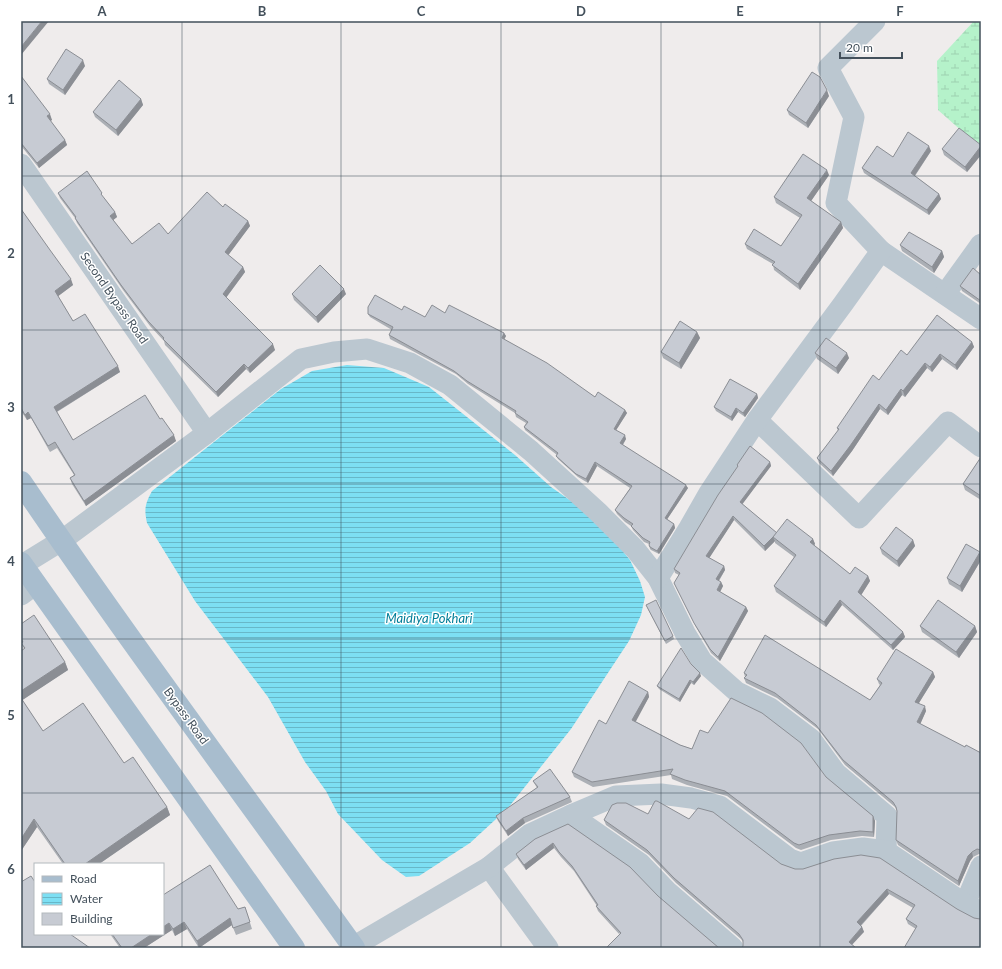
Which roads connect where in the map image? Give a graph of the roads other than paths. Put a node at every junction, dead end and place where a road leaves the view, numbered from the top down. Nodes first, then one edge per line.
1 (875, 21) edge
2 (21, 164) edge
3 (981, 244) edge
4 (881, 250) junction
5 (945, 294) junction
6 (981, 319) edge
7 (757, 420) junction
8 (207, 433) junction
9 (981, 447) edge
10 (21, 482) edge
11 (61, 541) junction
12 (22, 564) edge
13 (658, 578) junction
14 (28, 589) edge
15 (571, 815) junction
16 (886, 851) junction
17 (981, 866) edge
18 (489, 867) junction
19 (973, 908) edge
20 (294, 948) edge
21 (353, 948) edge
22 (548, 948) edge
23 (733, 948) edge

1 - 4 street
2 - 8 street, Second Bypass Road
3 - 5 street
4 - 5 street
4 - 7 street
5 - 6 street
7 - 9 street
7 - 13 street
8 - 11 street
8 - 13 street
10 - 11 main road, Bypass Road
11 - 12 street
11 - 21 main road, Bypass Road
12 - 14 main road
13 - 16 street
14 - 20 main road
15 - 16 street
15 - 18 street
15 - 23 street
16 - 19 street
17 - 19 street
18 - 21 street
18 - 22 street

